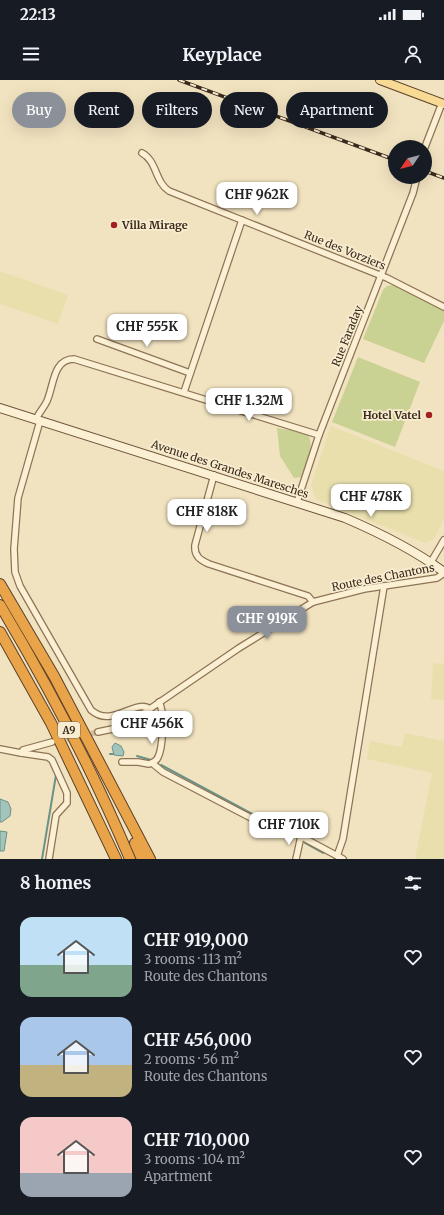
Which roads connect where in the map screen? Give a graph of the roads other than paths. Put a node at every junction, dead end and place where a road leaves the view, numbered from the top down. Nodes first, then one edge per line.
1 (380, 80) edge
2 (443, 103) edge
3 (428, 140) edge
4 (142, 153) dead end
5 (415, 184) edge
6 (242, 220) junction
7 (381, 276) junction
8 (444, 307) edge
9 (97, 338) dead end
10 (190, 373) junction
11 (184, 392) junction
12 (0, 408) edge
13 (38, 420) junction
14 (319, 435) junction
15 (214, 476) junction
16 (297, 502) junction
17 (444, 540) edge
18 (431, 562) junction
19 (444, 572) edge
20 (0, 584) edge
21 (384, 586) junction
22 (314, 602) junction
23 (0, 605) edge
24 (0, 632) edge
25 (159, 702) junction
26 (69, 704) junction
27 (150, 709) junction
28 (98, 732) tunnel mouth
29 (52, 742) tunnel mouth
30 (0, 749) edge
31 (21, 753) junction
32 (122, 762) dead end
33 (152, 763) junction
34 (71, 764) junction
35 (301, 836) junction
36 (340, 858) edge
37 (49, 859) edge
38 (109, 859) edge
39 (116, 859) edge
40 (130, 859) edge
41 (142, 859) edge
42 (150, 859) edge
43 (296, 859) edge

1 - 2 main road
2 - 3 street
4 - 6 street, Rue des Vorziers
5 - 7 street, Rue Faraday
6 - 7 street, Rue des Vorziers
6 - 10 street
7 - 8 street, Rue des Vorziers
7 - 14 street, Rue Faraday
9 - 10 street
10 - 11 street
11 - 13 street
11 - 14 street
12 - 13 main road, Avenue des Grandes Maresches
13 - 15 main road, Avenue des Grandes Maresches
13 - 27 street
14 - 16 street, Rue Faraday
15 - 16 main road, Avenue des Grandes Maresches
15 - 22 street
16 - 18 main road, Avenue des Grandes Maresches
17 - 18 street
18 - 19 main road, Avenue des Grandes Maresches
19 - 21 street, Route des Chantons
20 - 26 highway, A9
21 - 22 street, Route des Chantons
21 - 36 street
22 - 25 street, Route des Chantons
23 - 40 highway, A9
24 - 34 highway
25 - 27 street, Route des Chantons
25 - 33 street
26 - 41 highway, A9
26 - 42 highway
27 - 28 street, Route des Chantons
29 - 31 street
30 - 31 street
31 - 37 street
32 - 33 street
33 - 35 street
34 - 38 highway
34 - 39 highway
35 - 36 street
35 - 43 street

